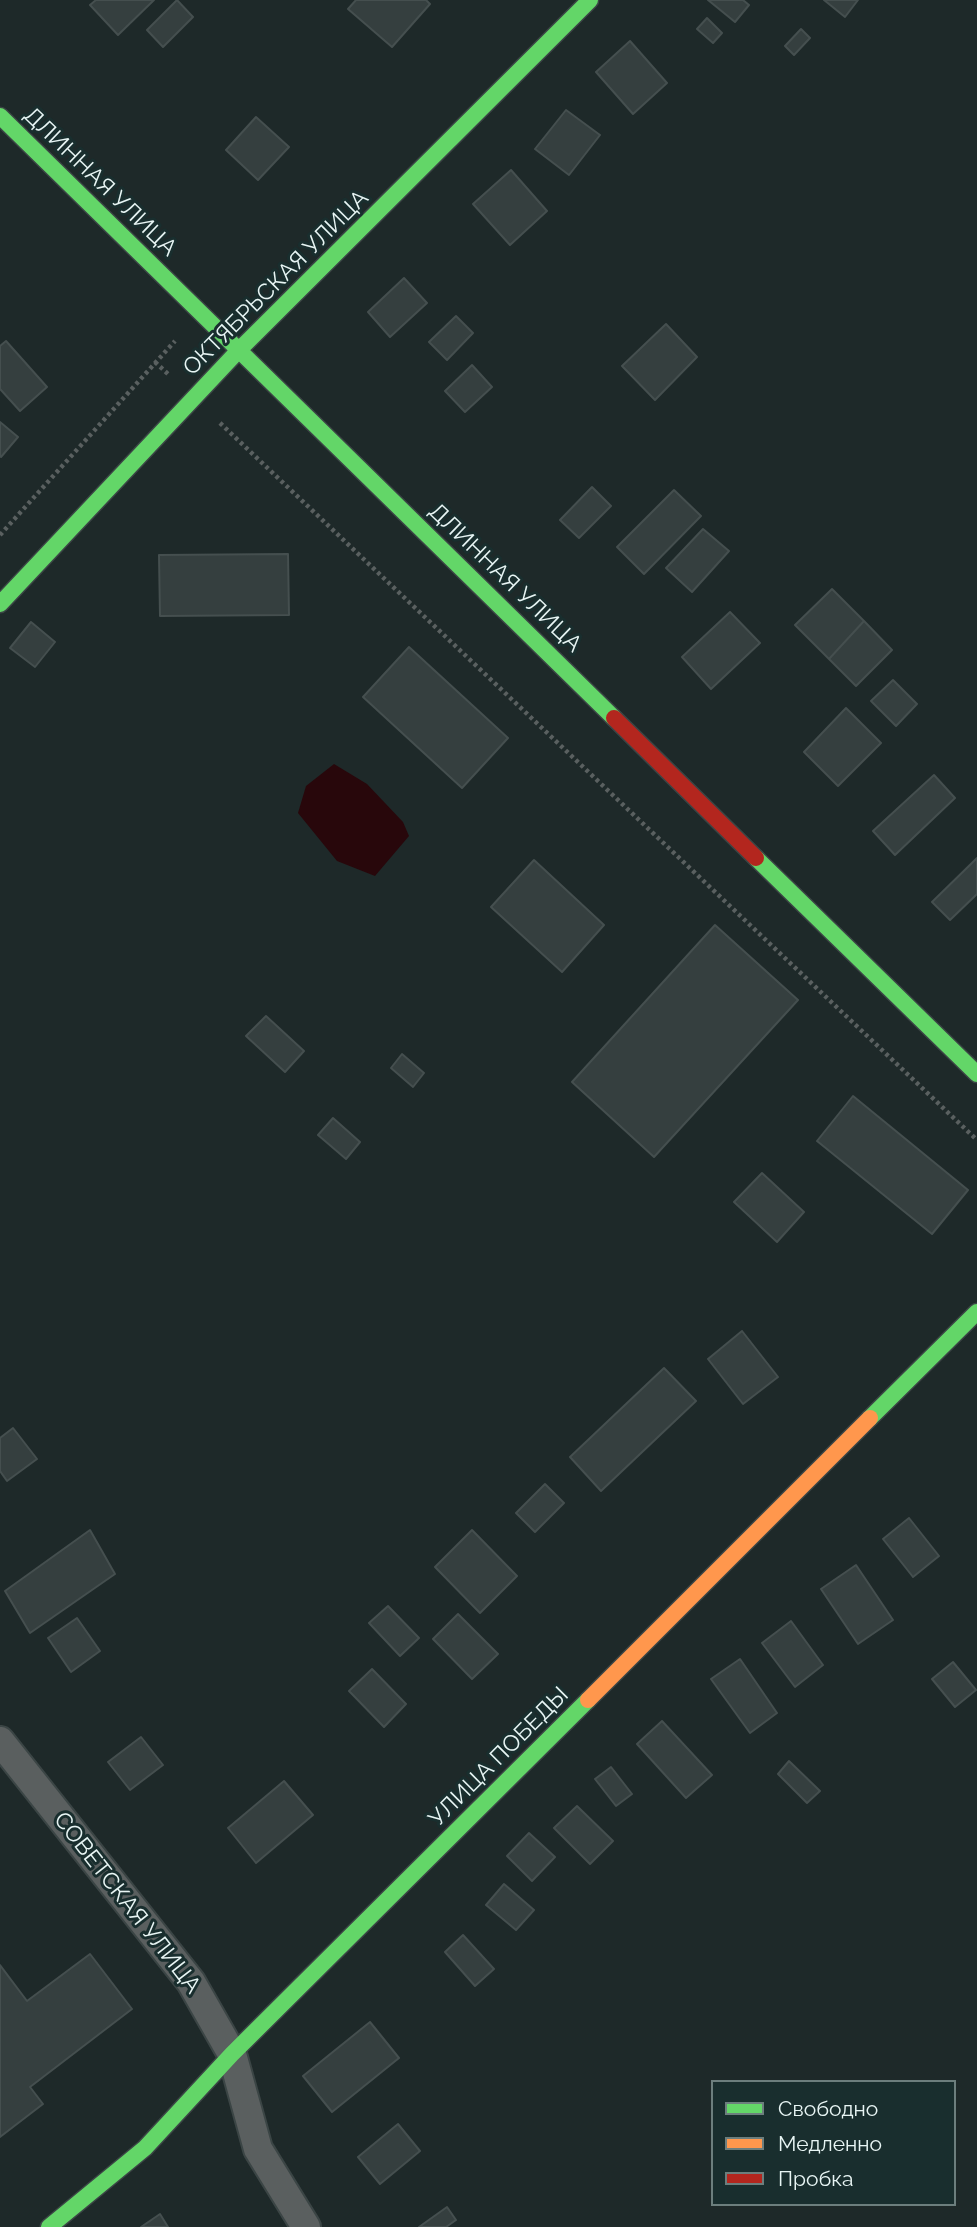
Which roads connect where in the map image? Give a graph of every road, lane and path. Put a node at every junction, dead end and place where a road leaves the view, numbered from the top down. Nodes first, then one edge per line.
1 (590, 0) edge
2 (0, 116) edge
3 (200, 312) junction
4 (239, 350) junction
5 (155, 362) junction
6 (194, 398) junction
7 (0, 535) edge
8 (0, 604) edge
9 (977, 1074) edge
10 (977, 1140) edge
11 (977, 1312) edge
12 (0, 1741) edge
13 (232, 2054) junction
14 (49, 2227) edge
15 (306, 2227) edge

1 - 4 street, ОКТЯБРЬСКАЯ УЛИЦА
2 - 3 street, ДЛИННАЯ УЛИЦА
3 - 4 street, ДЛИННАЯ УЛИЦА
3 - 5 path
4 - 6 street, ОКТЯБРЬСКАЯ УЛИЦА
4 - 9 street, ДЛИННАЯ УЛИЦА
5 - 6 path
5 - 7 path
6 - 8 street, ОКТЯБРЬСКАЯ УЛИЦА
6 - 10 path
11 - 13 street, УЛИЦА ПОБЕДЫ
12 - 13 street, СОВЕТСКАЯ УЛИЦА
13 - 14 street, УЛИЦА ПОБЕДЫ
13 - 15 street, СОВЕТСКАЯ УЛИЦА

